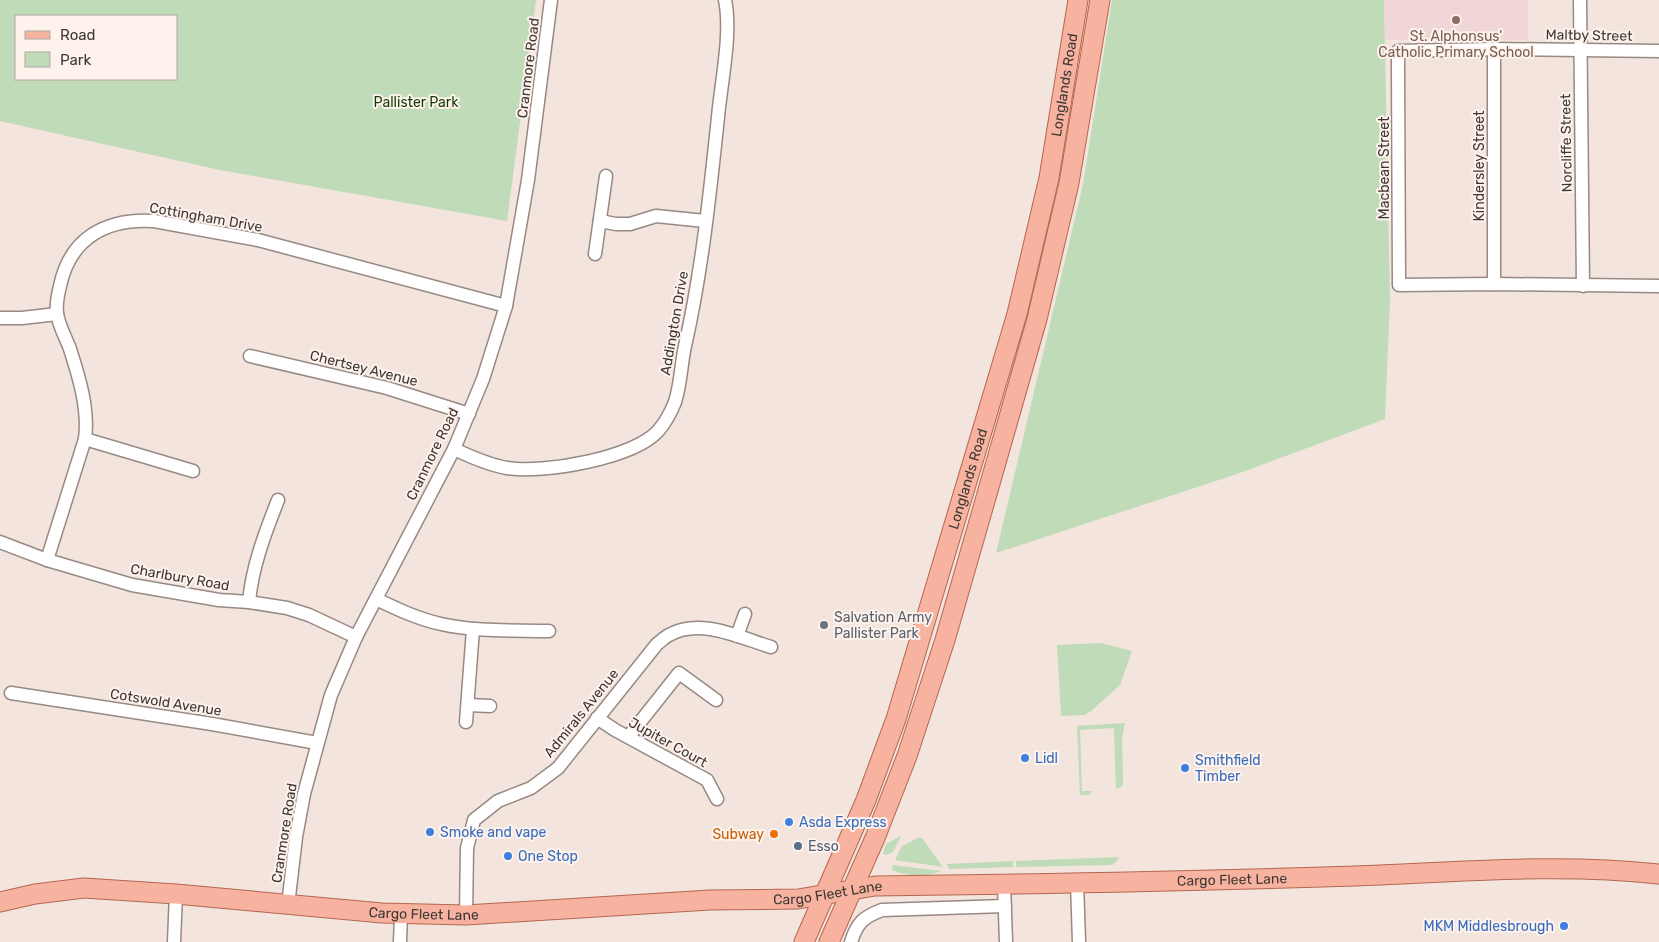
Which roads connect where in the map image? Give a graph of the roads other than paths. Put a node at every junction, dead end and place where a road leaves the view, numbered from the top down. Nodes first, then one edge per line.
1 (551, 0) edge
2 (726, 0) edge
3 (1078, 0) edge
4 (1100, 0) edge
5 (1580, 0) edge
6 (1494, 49) junction
7 (1580, 50) junction
8 (1398, 51) joint
9 (1659, 51) edge
10 (606, 176) dead end
11 (600, 221) junction
12 (705, 221) junction
13 (595, 254) dead end
14 (1494, 284) junction
15 (1583, 286) junction
16 (1659, 286) edge
17 (506, 306) junction
18 (57, 314) junction
19 (0, 318) edge
20 (250, 356) dead end
21 (469, 414) junction
22 (85, 439) junction
23 (454, 449) junction
24 (193, 470) dead end
25 (278, 500) dead end
26 (0, 542) edge
27 (47, 560) junction
28 (376, 599) junction
29 (249, 602) junction
30 (745, 614) dead end
31 (473, 629) junction
32 (549, 630) dead end
33 (737, 636) junction
34 (356, 637) junction
35 (771, 647) dead end
36 (11, 693) dead end
37 (716, 700) dead end
38 (468, 705) junction
39 (490, 706) dead end
40 (597, 718) junction
41 (466, 722) dead end
42 (629, 736) junction
43 (317, 743) junction
44 (717, 799) dead end
45 (1659, 874) edge
46 (1076, 882) junction
47 (1004, 884) junction
48 (852, 890) junction
49 (176, 894) junction
50 (824, 894) junction
51 (0, 902) edge
52 (288, 905) junction
53 (1005, 906) junction
54 (401, 914) junction
55 (466, 915) junction
56 (174, 942) edge
57 (400, 942) edge
58 (804, 942) edge
59 (829, 942) edge
60 (851, 942) edge
61 (1006, 942) edge
62 (1079, 942) edge

1 - 17 street, Cranmore Road
2 - 12 street, Addington Drive
3 - 50 main road, Longlands Road
4 - 48 main road, Longlands Road
5 - 7 street, Norcliffe Street
6 - 7 street, Maltby Street
6 - 8 street, Maltby Street
6 - 14 street, Kindersley Street
7 - 9 street, Maltby Street
7 - 15 street, Norcliffe Street
8 - 14 street, Macbean Street
10 - 11 street
11 - 12 street
11 - 13 street
12 - 23 street, Addington Drive
14 - 15 street
15 - 16 street
17 - 18 street, Cottingham Drive
17 - 21 street, Cranmore Road
18 - 19 street
18 - 22 street, Cottingham Drive
20 - 21 street, Chertsey Avenue
21 - 23 street, Cranmore Road
22 - 24 street
22 - 27 street, Cottingham Drive
23 - 28 street, Cranmore Road
25 - 29 street
26 - 27 street, Charlbury Road
27 - 29 street, Charlbury Road
28 - 31 street
28 - 34 street, Cranmore Road
29 - 34 street, Charlbury Road
30 - 33 street
31 - 32 street
31 - 38 street
33 - 35 street, Admirals Avenue
33 - 40 street, Admirals Avenue
34 - 43 street, Cranmore Road
36 - 43 street, Cotswold Avenue
37 - 42 street
38 - 39 street
38 - 41 street
40 - 42 street, Jupiter Court
40 - 55 street, Admirals Avenue
42 - 44 street, Jupiter Court
43 - 52 street, Cranmore Road
45 - 46 main road, Cargo Fleet Lane
46 - 47 main road, Cargo Fleet Lane
46 - 62 street
47 - 48 main road, Cargo Fleet Lane
47 - 53 street
48 - 50 main road, Cargo Fleet Lane
48 - 59 main road, Longlands Road
49 - 51 main road, Cargo Fleet Lane
49 - 52 main road, Cargo Fleet Lane
49 - 56 street
50 - 55 main road, Cargo Fleet Lane
50 - 58 main road, Longlands Road
52 - 54 main road, Cargo Fleet Lane
53 - 60 street
53 - 61 street
54 - 55 main road, Cargo Fleet Lane
54 - 57 street

